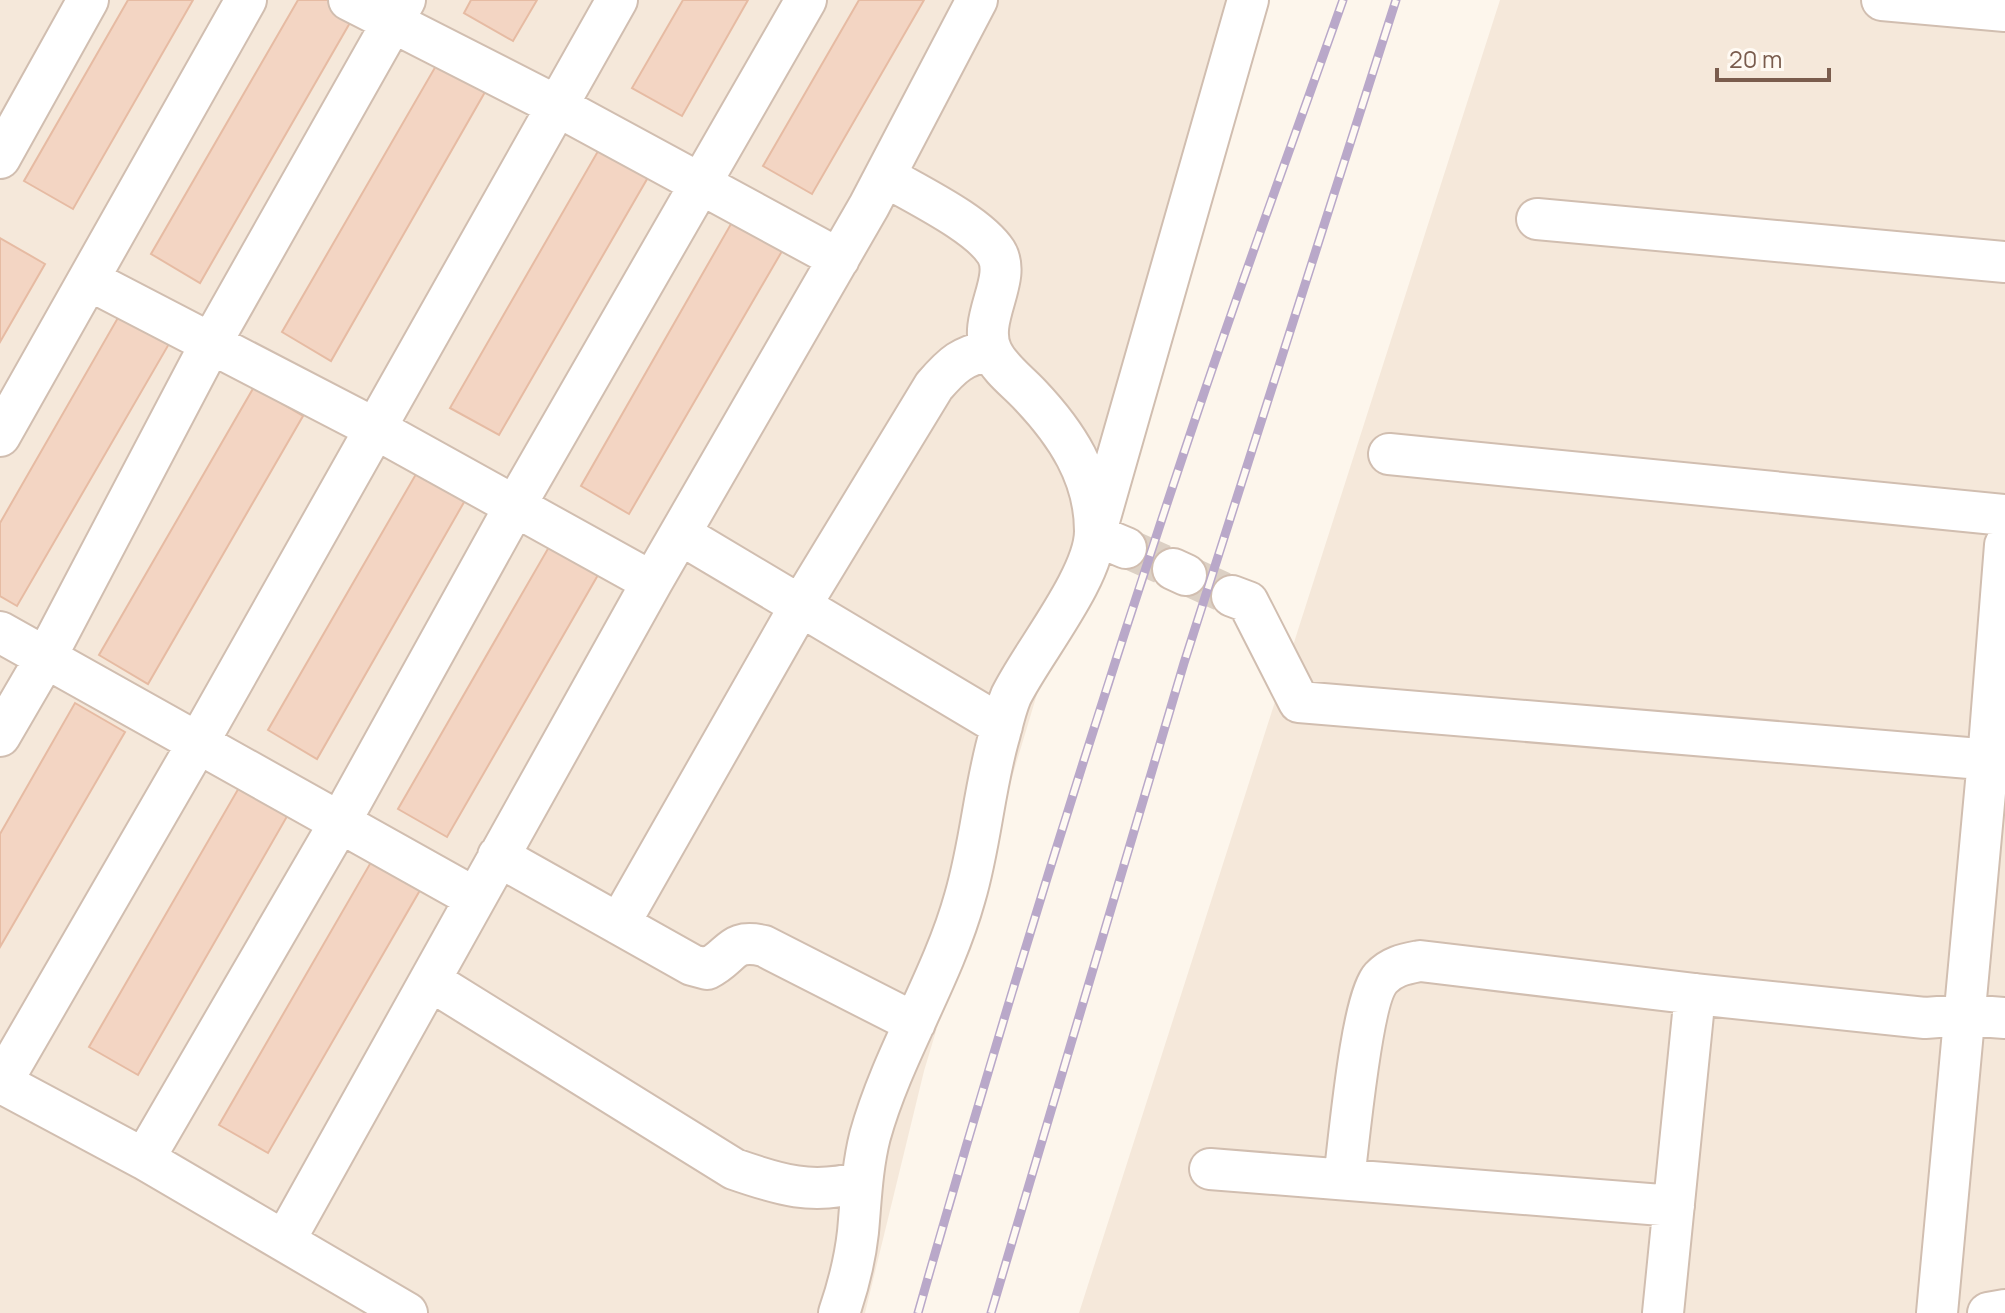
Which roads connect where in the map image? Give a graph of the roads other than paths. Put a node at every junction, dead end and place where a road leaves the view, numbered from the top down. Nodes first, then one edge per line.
1 (88, 0) edge
2 (246, 0) edge
3 (349, 0) edge
4 (617, 0) edge
5 (806, 0) edge
6 (977, 0) edge
7 (1248, 0) edge
8 (1882, 0) edge
9 (399, 11) edge
10 (2005, 11) edge
11 (559, 107) junction
12 (0, 158) edge
13 (885, 176) junction
14 (701, 184) junction
15 (1537, 219) dead end
16 (839, 259) junction
17 (2005, 262) edge
18 (89, 280) junction
19 (211, 343) junction
20 (991, 350) junction
21 (376, 429) junction
22 (0, 436) edge
23 (1389, 454) dead end
24 (515, 506) junction
25 (2005, 515) edge
26 (680, 534) junction
27 (1111, 542) junction
28 (2005, 545) edge
29 (652, 582) junction
30 (1232, 596) tunnel mouth
31 (799, 608) junction
32 (0, 632) edge
33 (46, 657) junction
34 (1002, 726) junction
35 (0, 736) edge
36 (199, 741) junction
37 (1997, 760) edge
38 (340, 822) junction
39 (498, 856) junction
40 (475, 898) junction
41 (619, 924) junction
42 (431, 981) junction
43 (1695, 994) junction
44 (1965, 1015) junction
45 (2005, 1018) edge
46 (915, 1023) junction
47 (0, 1083) edge
48 (144, 1159) junction
49 (1210, 1169) dead end
50 (1344, 1179) junction
51 (860, 1182) junction
52 (1674, 1206) junction
53 (285, 1240) junction
54 (359, 1301) edge
55 (2005, 1310) edge
56 (407, 1313) edge
57 (839, 1313) edge
58 (1663, 1313) edge
59 (1937, 1313) edge
60 (1988, 1313) edge

1 - 12 street
2 - 18 street
3 - 9 street
4 - 11 street
5 - 14 street
6 - 13 street
7 - 27 street
8 - 10 street
9 - 11 street
9 - 19 street
11 - 14 street
11 - 21 street
13 - 16 street
13 - 20 street
14 - 16 street
14 - 24 street
15 - 17 street
16 - 26 street
18 - 19 street
18 - 22 street
19 - 21 street
19 - 33 street
20 - 27 street
20 - 31 street
21 - 24 street
21 - 36 street
23 - 25 street
24 - 29 street
24 - 38 street
26 - 29 street
26 - 31 street
27 - 34 street
28 - 37 street
29 - 39 street
30 - 37 street
31 - 34 street
31 - 41 street
32 - 33 street
33 - 35 street
33 - 36 street
34 - 46 street
36 - 38 street
36 - 47 street
37 - 44 street
38 - 40 street
38 - 48 street
39 - 40 street
39 - 41 street
40 - 42 street
41 - 46 street
42 - 51 street
42 - 53 street
43 - 44 street
43 - 50 street
43 - 52 street
44 - 45 street
44 - 59 street
46 - 51 street
47 - 48 street
48 - 53 street
49 - 50 street
50 - 52 street
51 - 57 street
52 - 58 street
53 - 54 street
54 - 56 street
55 - 60 street

